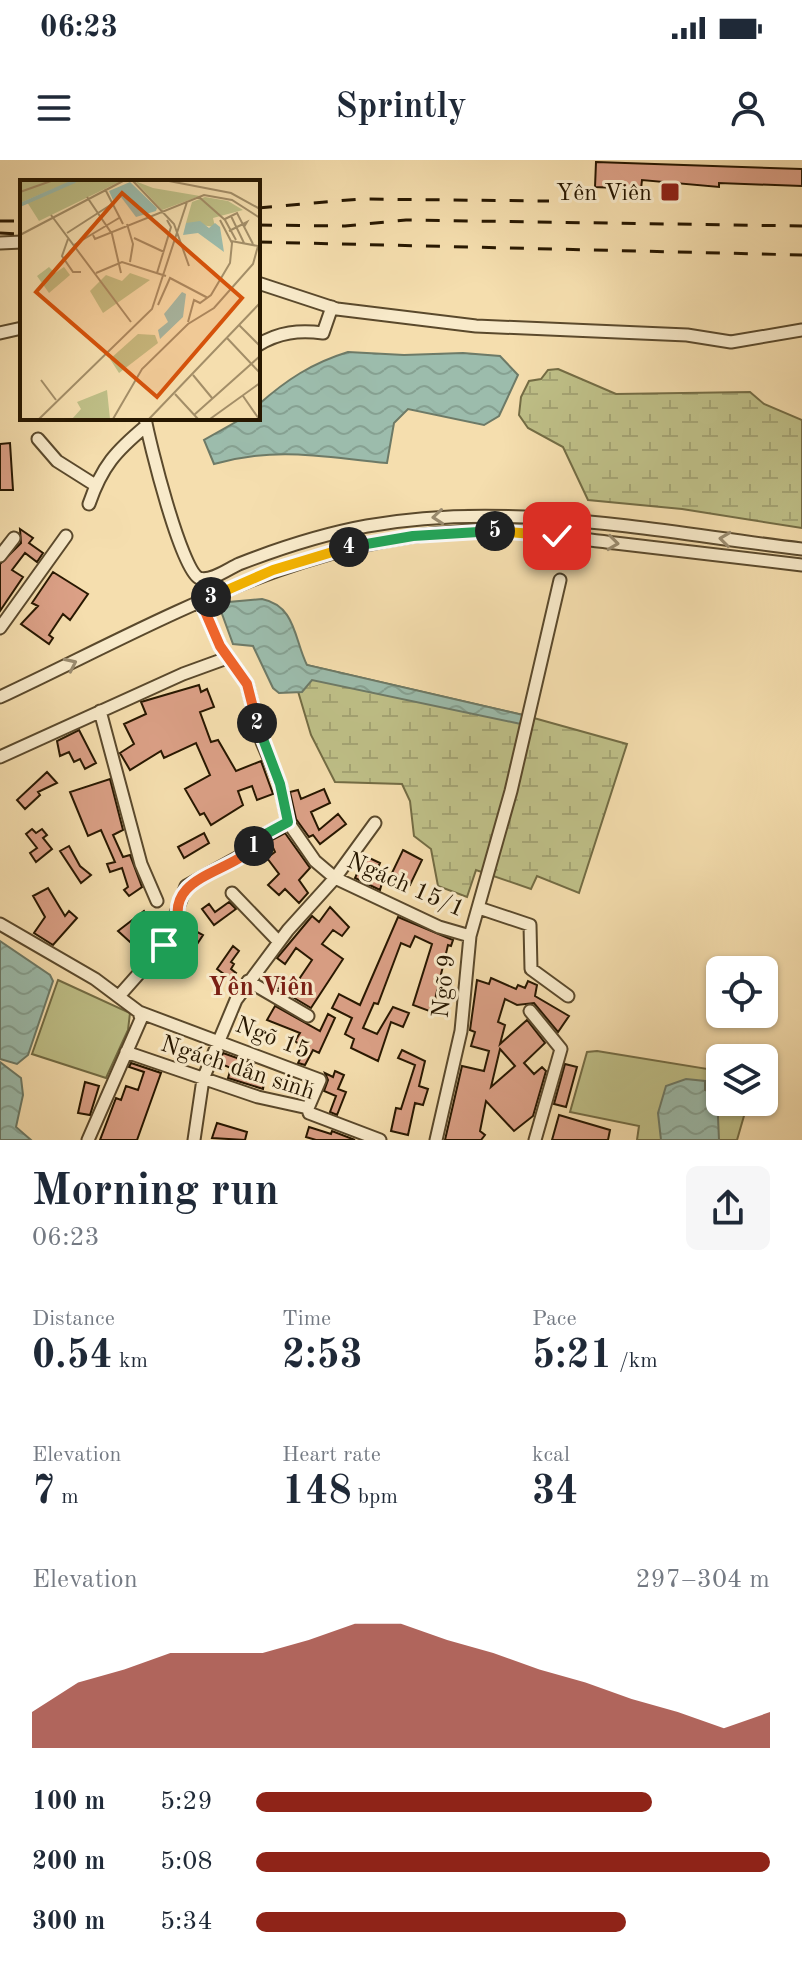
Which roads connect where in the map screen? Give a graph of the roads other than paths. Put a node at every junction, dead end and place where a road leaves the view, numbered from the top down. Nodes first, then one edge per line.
1 (20, 242) edge
2 (0, 243) edge
3 (260, 284) edge
4 (332, 307) junction
5 (20, 328) edge
6 (802, 330) edge
7 (0, 333) edge
8 (260, 344) edge
9 (146, 422) edge
10 (38, 439) dead end
11 (95, 485) junction
12 (89, 504) dead end
13 (338, 532) junction
14 (66, 536) dead end
15 (14, 538) dead end
16 (342, 549) junction
17 (802, 549) edge
18 (0, 556) edge
19 (802, 565) edge
20 (560, 580) dead end
21 (201, 602) junction
22 (0, 628) edge
23 (227, 658) junction
24 (0, 697) edge
25 (100, 711) junction
26 (0, 757) edge
27 (288, 822) junction
28 (375, 823) dead end
29 (335, 878) junction
30 (232, 893) dead end
31 (157, 901) dead end
32 (479, 908) junction
33 (0, 924) edge
34 (470, 936) junction
35 (279, 942) junction
36 (248, 981) junction
37 (119, 996) junction
38 (568, 996) dead end
39 (530, 1011) dead end
40 (139, 1012) junction
41 (308, 1016) dead end
42 (217, 1039) junction
43 (126, 1052) junction
44 (203, 1079) junction
45 (308, 1108) junction
46 (88, 1140) edge
47 (194, 1140) edge
48 (380, 1140) edge
49 (436, 1140) edge
50 (535, 1140) edge

1 - 2 street
3 - 4 street
4 - 6 street
4 - 8 street
5 - 7 street
9 - 11 street
9 - 13 street
10 - 11 street
11 - 12 street
13 - 16 street
17 -> 13 street
14 - 22 street
15 - 18 street
16 -> 19 street
16 - 21 street
20 - 32 street, Ngõ 9
21 - 23 street, Ngách 15/1
24 -> 21 street
23 - 25 street
23 - 27 street, Ngách 15/1
25 - 26 street
25 - 31 street
27 - 29 street, Ngách 15/1
27 - 37 street
28 - 29 street
29 - 34 street, Ngách 15/1
29 - 35 street
30 - 35 street
32 - 34 street, Ngõ 9
32 - 38 street
33 - 37 street, Ngõ 15
34 - 49 street, Ngõ 9
35 - 36 street
36 - 41 street
36 - 42 street
37 - 40 street, Ngõ 15
39 - 50 street
40 - 42 street, Ngõ 15
40 - 43 street
42 - 44 street
42 - 45 street, Ngõ 15
43 - 44 street, Ngách dân sinh
43 - 46 street
44 - 45 street, Ngách dân sinh
44 - 47 street
45 - 48 street, Ngách dân sinh

